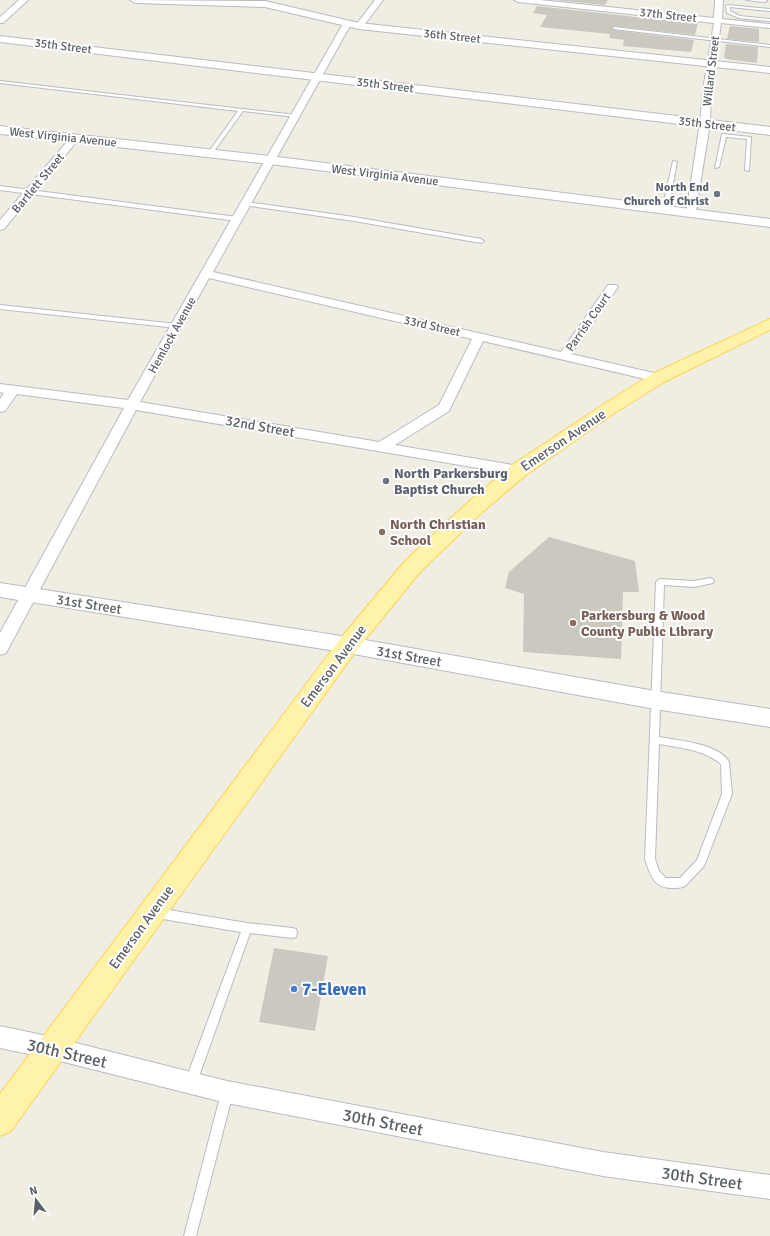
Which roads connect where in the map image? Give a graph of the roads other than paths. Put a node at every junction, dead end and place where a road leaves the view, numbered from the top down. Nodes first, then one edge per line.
1 (24, 0) edge
2 (135, 0) edge
3 (379, 0) edge
4 (518, 0) edge
5 (719, 0) edge
6 (748, 0) edge
7 (765, 1) edge
8 (267, 2) edge
9 (770, 2) edge
10 (770, 10) edge
11 (718, 20) junction
12 (770, 20) edge
13 (0, 21) edge
14 (347, 24) junction
15 (359, 26) junction
16 (770, 26) edge
17 (614, 28) dead end
18 (0, 39) edge
19 (715, 40) junction
20 (770, 46) edge
21 (712, 64) junction
22 (770, 70) edge
23 (317, 77) junction
24 (0, 82) edge
25 (242, 109) junction
26 (296, 116) junction
27 (705, 123) junction
28 (0, 130) edge
29 (770, 131) edge
30 (737, 132) junction
31 (75, 138) junction
32 (210, 154) junction
33 (270, 160) junction
34 (675, 162) dead end
35 (717, 167) dead end
36 (747, 170) dead end
37 (0, 188) edge
38 (31, 192) junction
39 (246, 204) junction
40 (665, 210) junction
41 (691, 214) junction
42 (237, 219) junction
43 (770, 223) edge
44 (0, 228) edge
45 (481, 241) dead end
46 (206, 274) junction
47 (612, 287) dead end
48 (0, 307) edge
49 (770, 324) edge
50 (176, 326) junction
51 (479, 337) junction
52 (564, 356) junction
53 (658, 378) junction
54 (6, 389) edge
55 (132, 405) junction
56 (0, 408) edge
57 (381, 447) junction
58 (519, 470) junction
59 (710, 581) dead end
60 (0, 590) edge
61 (28, 595) junction
62 (348, 645) junction
63 (0, 648) edge
64 (655, 700) junction
65 (770, 718) edge
66 (654, 740) junction
67 (152, 912) junction
68 (247, 928) junction
69 (292, 933) dead end
70 (0, 1037) edge
71 (52, 1048) junction
72 (191, 1083) junction
73 (227, 1092) junction
74 (0, 1120) edge
75 (770, 1187) edge
76 (190, 1236) edge

1 - 13 street
2 - 8 street, 36th Street
3 - 15 street
4 - 11 street, 37th Street
5 - 11 street, Willard Street
6 - 7 lane
7 - 9 lane
8 - 14 street, 36th Street
10 - 12 lane
11 - 16 street, 37th Street
11 - 19 street, Willard Street
14 - 15 street, 36th Street
14 - 23 street, Hemlock Avenue
15 - 21 street, 36th Street
17 - 19 lane
18 - 23 street, 35th Street
19 - 20 lane
19 - 21 street, Willard Street
21 - 22 street, 36th Street
21 - 27 street, Willard Street
23 - 26 street, Hemlock Avenue
23 - 27 street, 35th Street
24 - 25 lane
25 - 26 lane
25 - 32 lane
26 - 33 street, Hemlock Avenue
27 - 30 street, 35th Street
27 - 41 street, Willard Street
28 - 31 street, West Virginia Avenue
29 - 30 street, 35th Street
30 - 35 lane
30 - 36 lane
31 - 32 street, West Virginia Avenue
31 - 38 street, Bartlett Street
32 - 33 street, West Virginia Avenue
33 - 39 street, Hemlock Avenue
33 - 40 street, West Virginia Avenue
34 - 40 lane
37 - 38 lane
38 - 42 lane
38 - 44 street, Bartlett Street
39 - 42 street, Hemlock Avenue
39 - 45 lane
40 - 41 street, West Virginia Avenue
41 - 43 street, West Virginia Avenue
42 - 46 street, Hemlock Avenue
46 - 50 street, Hemlock Avenue
46 - 51 street, 33rd Street
47 - 52 street, Parrish Court
48 - 50 lane
49 - 53 main road, Emerson Avenue
50 - 55 street, Hemlock Avenue
51 - 52 street, 33rd Street
51 - 57 street
52 - 53 street, 33rd Street
53 - 58 main road, Emerson Avenue
54 - 55 street, 32nd Street
54 - 56 street
55 - 57 street, 32nd Street
55 - 61 street, Hemlock Avenue
57 - 58 street, 32nd Street
58 - 62 main road, Emerson Avenue
59 - 64 lane
60 - 61 street, 31st Street
61 - 62 street, 31st Street
61 - 63 street, Hemlock Avenue
62 - 64 street, 31st Street
62 - 67 main road, Emerson Avenue
64 - 65 street, 31st Street
64 - 66 lane
66 - 66 lane
67 - 68 lane
67 - 71 main road, Emerson Avenue
68 - 69 lane
68 - 72 lane
70 - 71 street, 30th Street
71 - 72 street, 30th Street
71 - 74 main road, Emerson Avenue
72 - 73 street, 30th Street
73 - 75 street, 30th Street
73 - 76 lane

